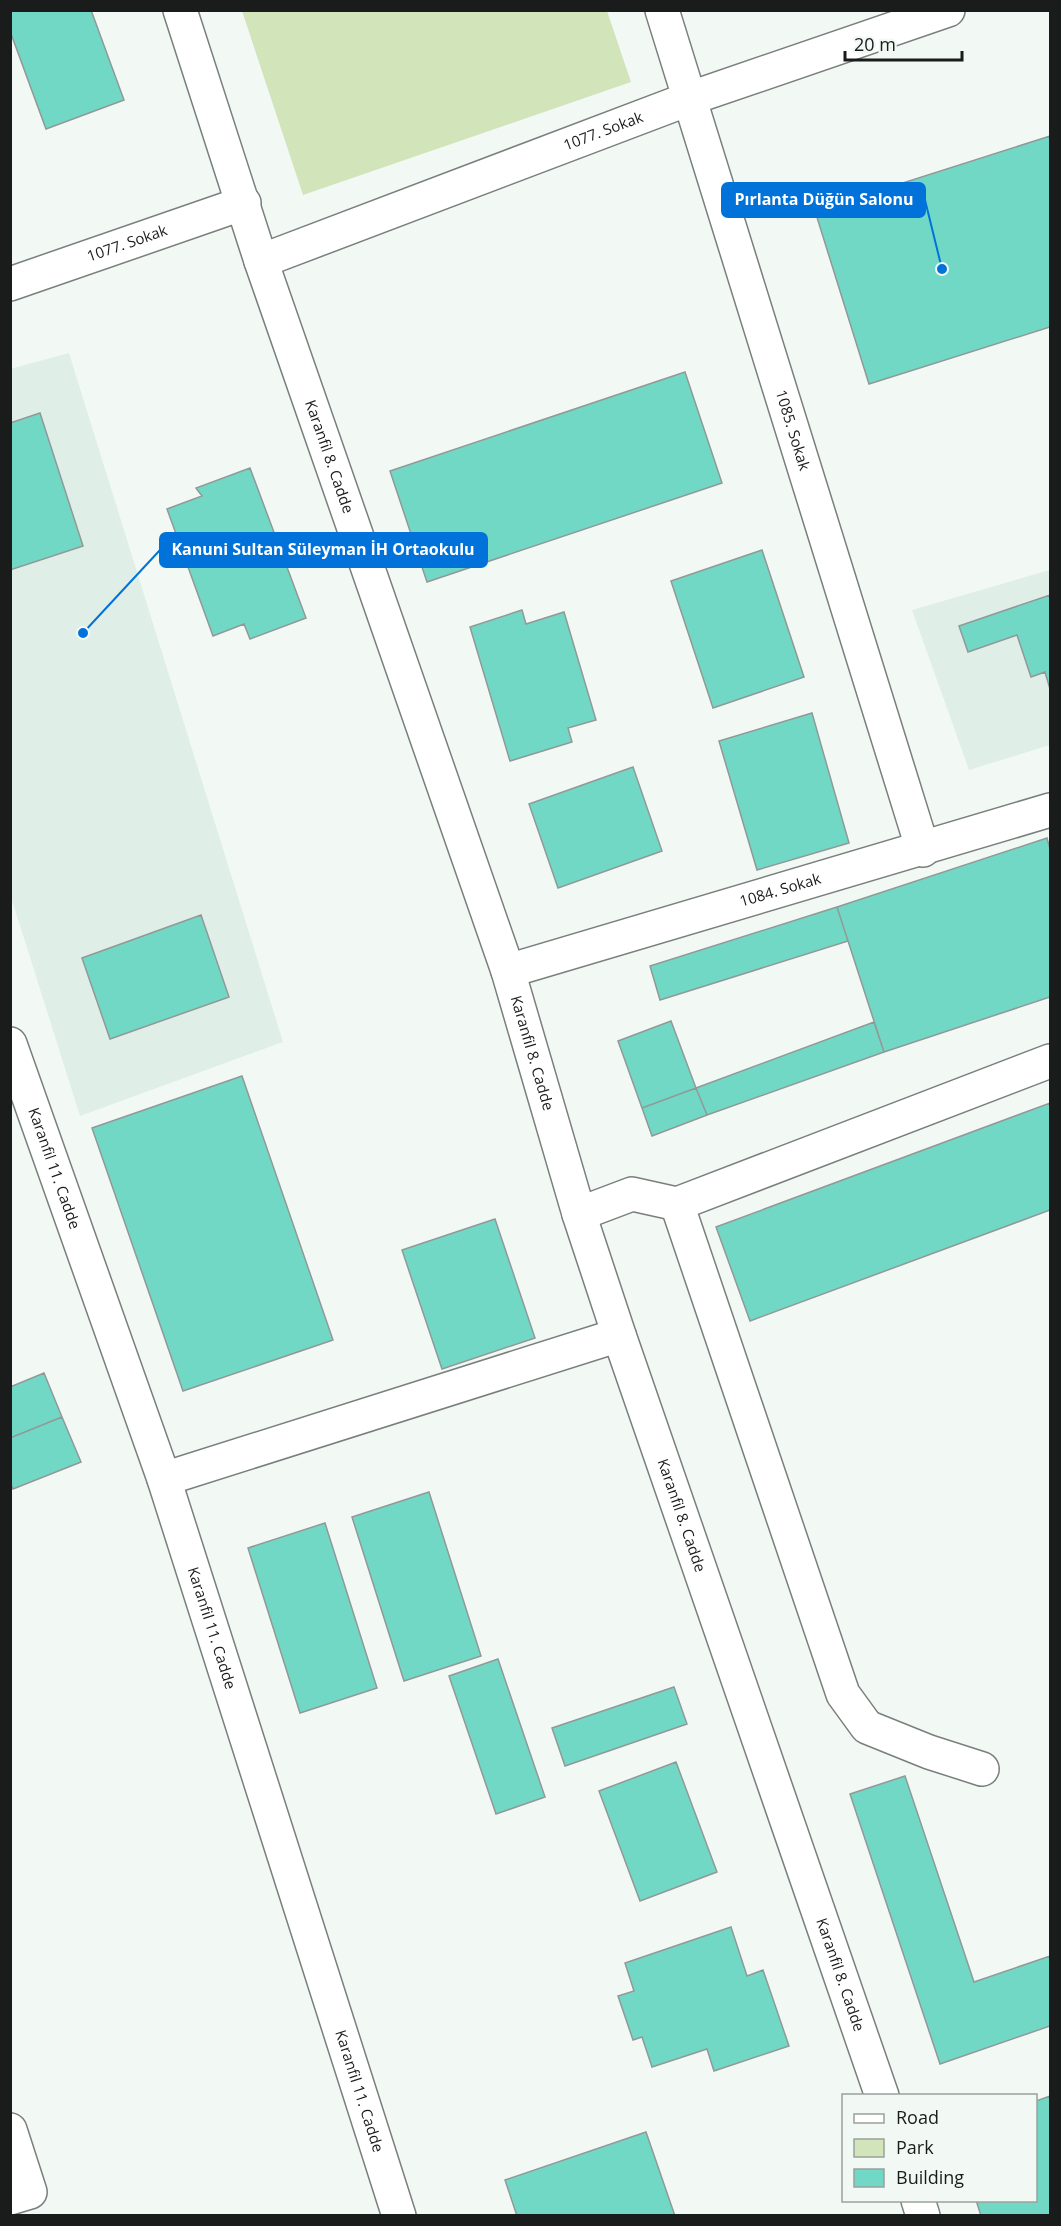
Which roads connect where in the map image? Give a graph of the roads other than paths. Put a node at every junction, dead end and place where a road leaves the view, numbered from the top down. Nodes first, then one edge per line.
1 (180, 10) edge
2 (662, 10) edge
3 (948, 10) edge
4 (691, 98) junction
5 (244, 202) junction
6 (261, 261) junction
7 (10, 284) edge
8 (1050, 810) edge
9 (923, 850) junction
10 (508, 971) junction
11 (10, 1044) edge
12 (1050, 1061) edge
13 (676, 1204) junction
14 (579, 1214) junction
15 (619, 1335) junction
16 (164, 1479) junction
17 (982, 1769) dead end
18 (881, 2094) edge
19 (10, 2130) edge
20 (20, 2195) edge
21 (399, 2216) edge

1 - 5 street, Karanfil 8. Cadde
2 - 4 street, 1085. Sokak
3 - 4 street, 1077. Sokak
4 - 6 street, 1077. Sokak
4 - 9 street, 1085. Sokak
5 - 6 street, Karanfil 8. Cadde
5 - 7 street, 1077. Sokak
6 - 10 street, Karanfil 8. Cadde
8 - 9 street, 1084. Sokak
9 - 10 street, 1084. Sokak
10 - 14 street, Karanfil 8. Cadde
11 - 16 street, Karanfil 11. Cadde
12 - 13 street
13 - 14 street
13 - 17 street
14 - 15 street, Karanfil 8. Cadde
15 - 16 street
15 - 18 street, Karanfil 8. Cadde
16 - 21 street, Karanfil 11. Cadde
19 - 20 street

